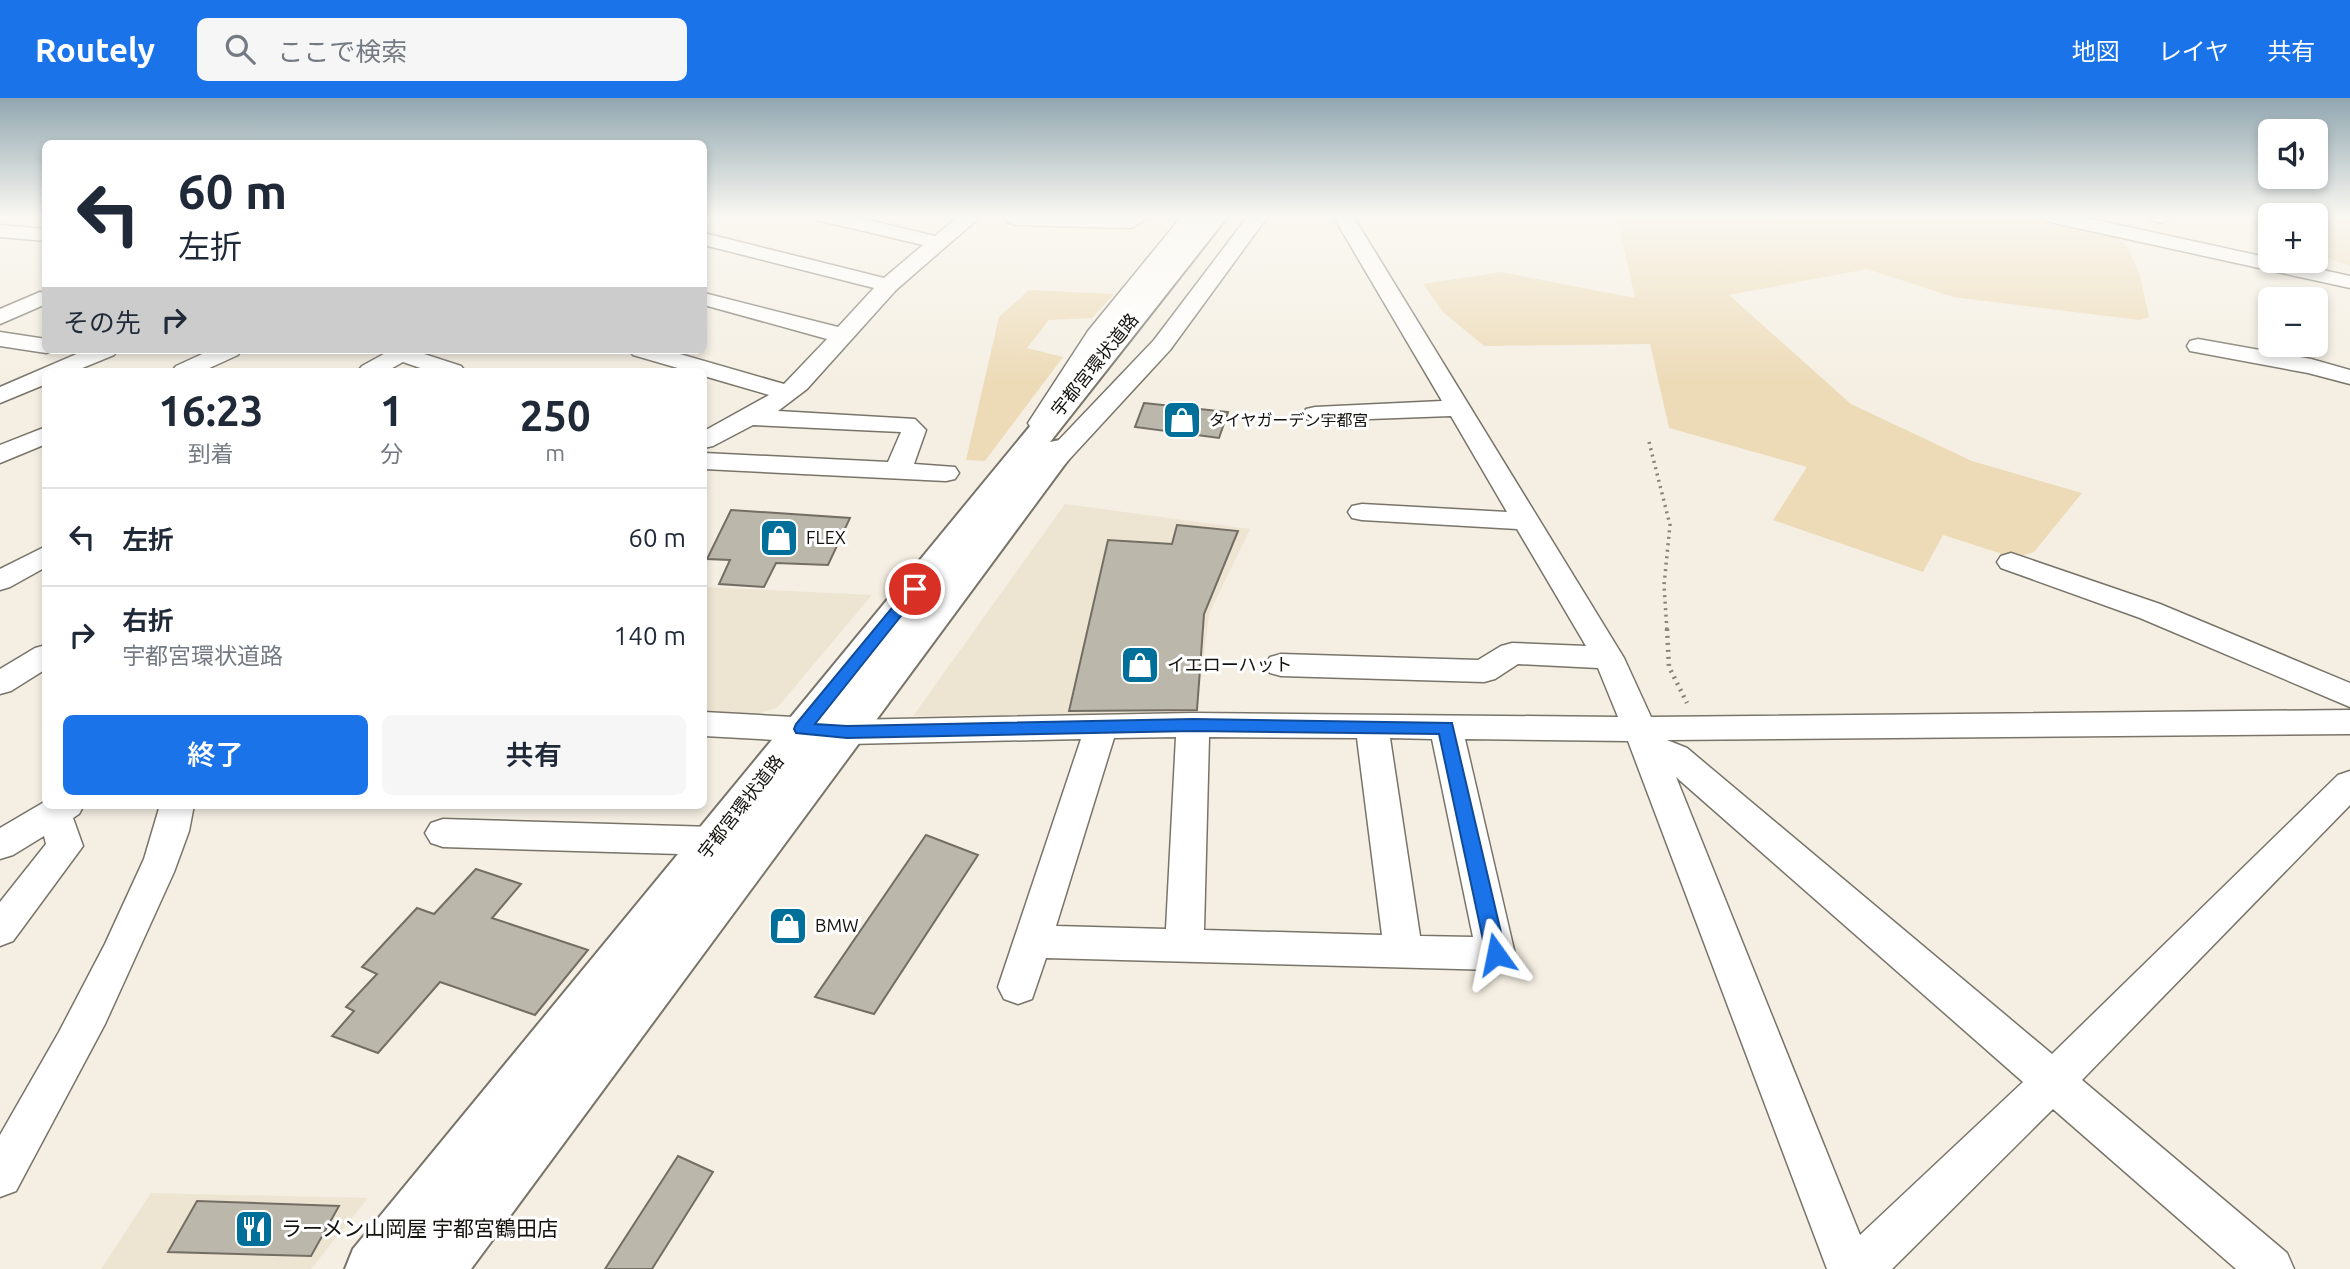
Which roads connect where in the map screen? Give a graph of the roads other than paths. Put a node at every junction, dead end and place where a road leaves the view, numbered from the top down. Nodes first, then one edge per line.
1 (831, 271) edge
2 (906, 271) edge
3 (1148, 271) edge
4 (1175, 271) edge
5 (1196, 271) edge
6 (1217, 271) edge
7 (1376, 271) edge
8 (2299, 271) edge
9 (2350, 282) edge
10 (888, 285) junction
11 (0, 293) edge
12 (707, 300) edge
13 (0, 317) edge
14 (844, 337) junction
15 (4, 342) edge
16 (42, 346) edge
17 (2198, 346) dead end
18 (96, 354) edge
19 (221, 354) edge
20 (400, 354) edge
21 (409, 354) edge
22 (655, 354) edge
23 (62, 368) edge
24 (191, 368) edge
25 (375, 368) edge
26 (445, 368) edge
27 (703, 368) edge
28 (707, 369) edge
29 (2350, 376) edge
30 (42, 377) edge
31 (788, 393) junction
32 (0, 396) edge
33 (1458, 408) junction
34 (1315, 414) dead end
35 (749, 418) junction
36 (42, 436) edge
37 (707, 439) edge
38 (0, 455) edge
39 (707, 461) edge
40 (898, 470) junction
41 (946, 473) dead end
42 (1022, 477) junction
43 (1362, 512) dead end
44 (1526, 521) junction
45 (42, 557) edge
46 (2011, 562) dead end
47 (0, 581) edge
48 (42, 657) edge
49 (1609, 658) junction
50 (1281, 665) dead end
51 (0, 683) edge
52 (2350, 696) edge
53 (2350, 722) edge
54 (707, 724) edge
55 (1193, 725) junction
56 (1101, 727) junction
57 (1372, 727) junction
58 (1446, 728) junction
59 (802, 729) junction
60 (847, 732) junction
61 (1644, 738) junction
62 (2350, 784) edge
63 (61, 809) edge
64 (176, 809) edge
65 (443, 833) dead end
66 (714, 841) junction
67 (0, 845) edge
68 (0, 930) edge
69 (1032, 942) junction
70 (1184, 945) junction
71 (1402, 952) junction
72 (1018, 987) dead end
73 (2052, 1082) junction
74 (0, 1176) edge
75 (373, 1269) edge
76 (436, 1269) edge
77 (1850, 1269) edge
78 (1867, 1269) edge
79 (2271, 1269) edge

1 - 10 street
2 - 10 street
3 - 42 street
4 - 42 main road, 宇都宮環状道路
5 - 42 main road, 宇都宮環状道路
6 - 42 street
7 - 33 street
8 - 9 street
10 - 14 street
11 - 13 street
12 - 14 street
14 - 31 street
15 - 16 street
17 - 29 street
18 - 23 street
19 - 24 street
20 - 25 street
21 - 26 street
22 - 27 street
28 - 31 street
30 - 32 street
31 - 35 street
33 - 34 street
33 - 44 street
35 - 37 street
35 - 40 street
36 - 38 street
39 - 40 street
40 - 41 street
42 - 59 main road, 宇都宮環状道路
42 - 60 main road, 宇都宮環状道路
43 - 44 street
44 - 49 street
45 - 47 street
46 - 52 street
48 - 51 street
49 - 50 street
49 - 61 street
53 - 61 street
54 - 59 street
55 - 56 street
55 - 57 street
55 - 70 street
56 - 60 street
56 - 69 street
57 - 58 street
57 - 71 street
58 - 61 street
58 - 71 street
59 - 60 street
59 - 66 main road, 宇都宮環状道路
60 - 76 main road, 宇都宮環状道路
61 - 73 street
61 - 77 street
62 - 73 street
63 - 67 street
63 - 68 street
64 - 74 street
65 - 66 street
66 - 75 main road, 宇都宮環状道路
69 - 70 street
69 - 72 street
70 - 71 street
73 - 78 street
73 - 79 street

